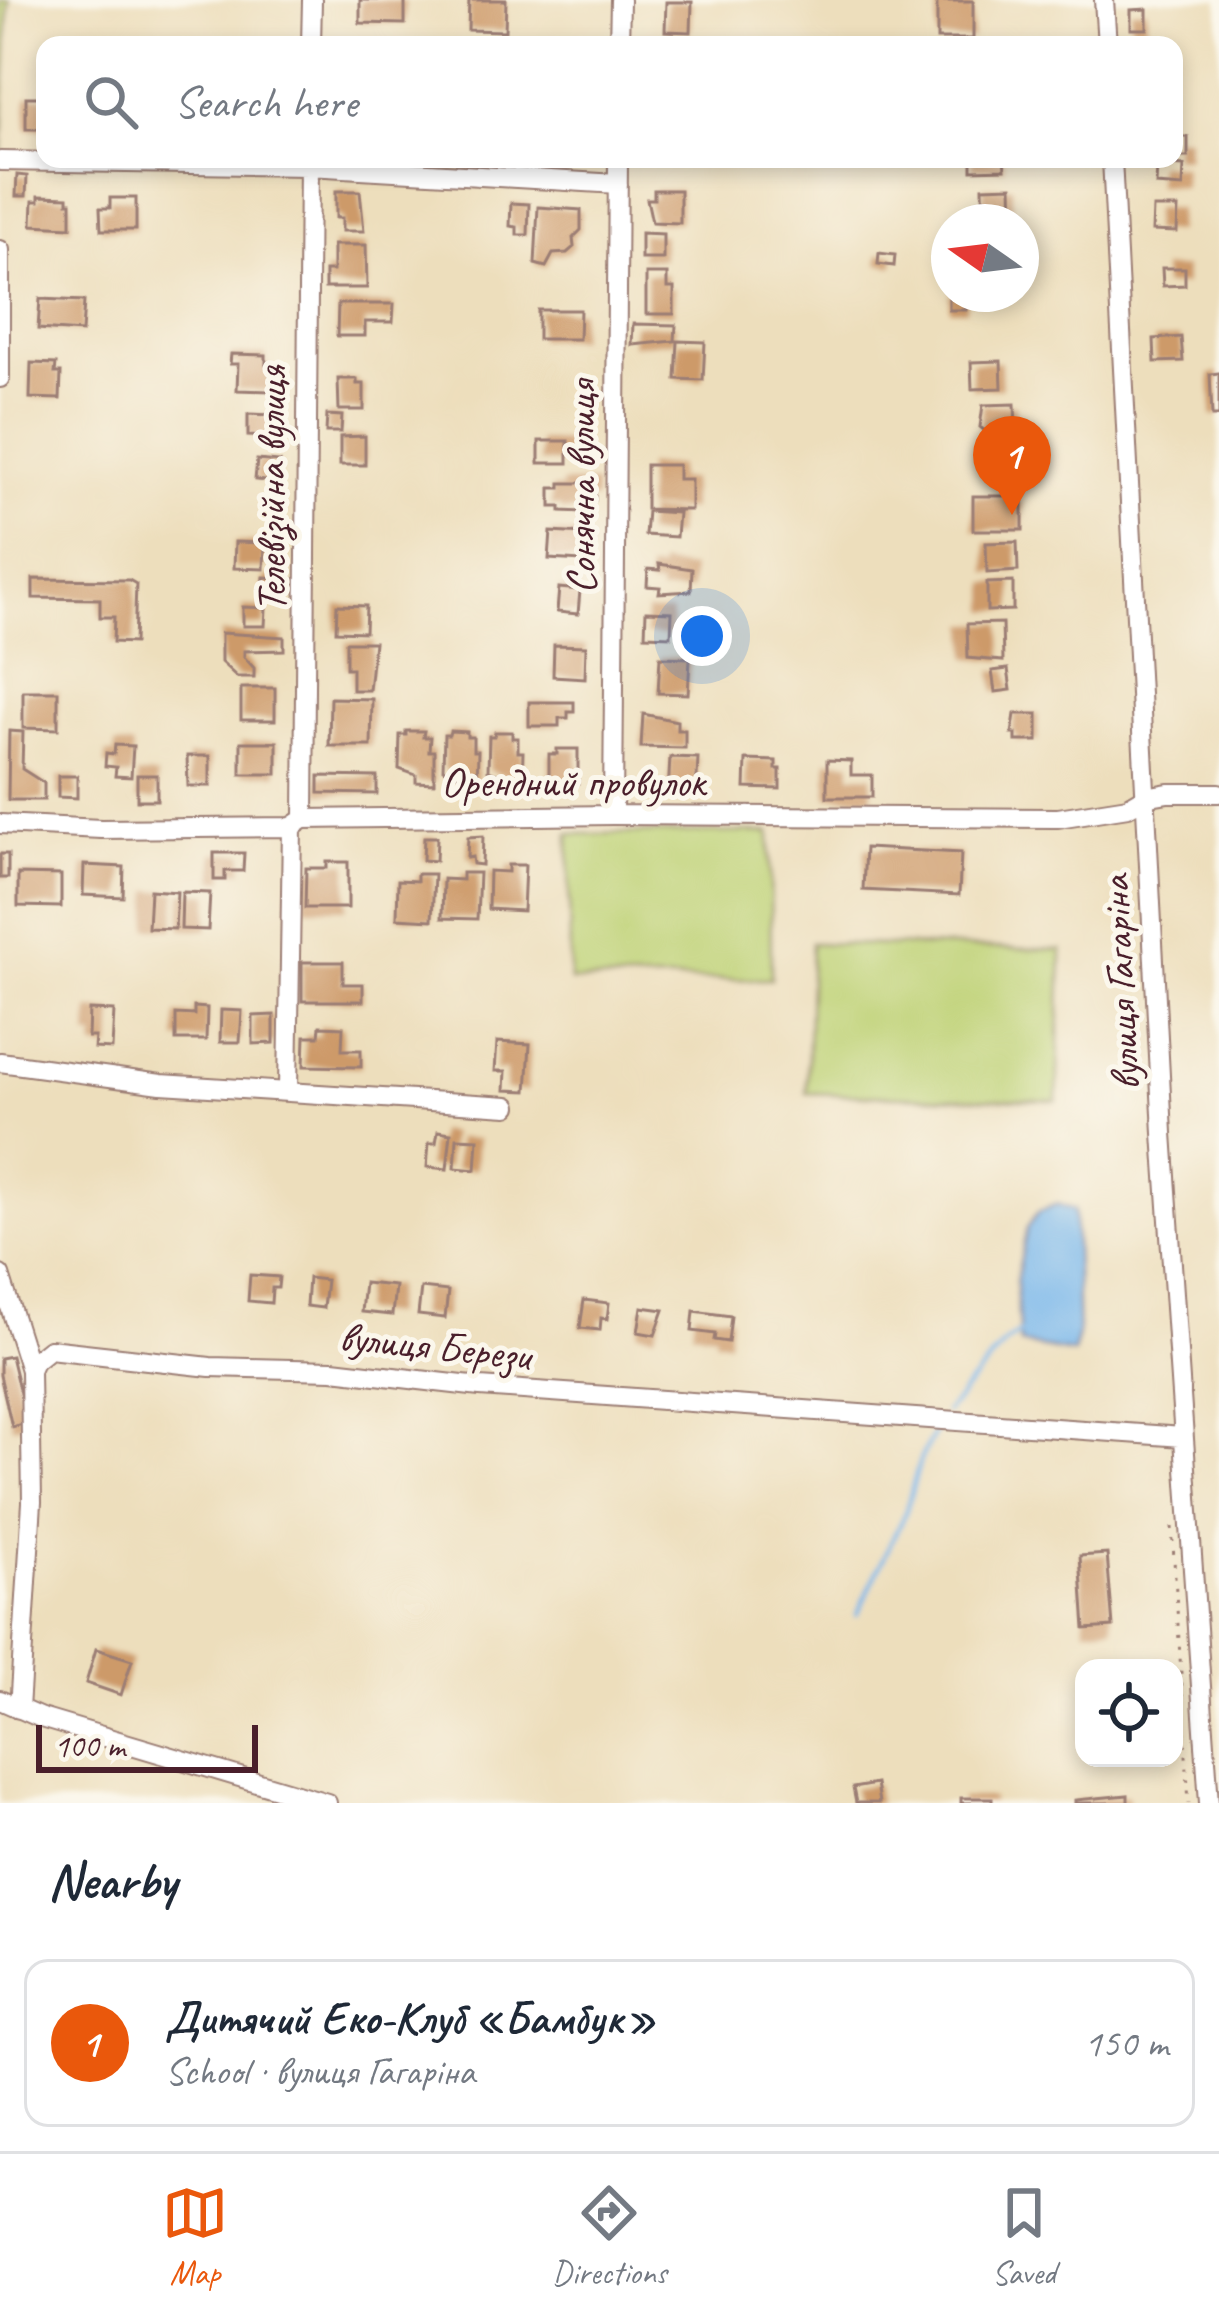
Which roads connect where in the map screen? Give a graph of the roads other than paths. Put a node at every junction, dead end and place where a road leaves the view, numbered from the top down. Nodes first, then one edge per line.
1 (311, 0) edge
2 (620, 0) edge
3 (1104, 0) edge
4 (311, 36) edge
5 (619, 36) edge
6 (1106, 36) edge
7 (0, 161) edge
8 (36, 161) edge
9 (309, 168) edge
10 (393, 168) edge
11 (618, 168) edge
12 (1112, 168) edge
13 (618, 184) junction
14 (0, 250) edge
15 (0, 378) edge
16 (1219, 794) edge
17 (1145, 797) junction
18 (613, 815) junction
19 (298, 823) junction
20 (0, 824) edge
21 (0, 1063) edge
22 (288, 1091) junction
23 (508, 1106) dead end
24 (0, 1275) edge
25 (30, 1370) junction
26 (1184, 1437) junction
27 (0, 1700) edge
28 (19, 1709) junction
29 (327, 1803) edge
30 (1209, 1803) edge

1 - 4 street
2 - 5 street
3 - 6 street
7 - 8 street
9 - 19 street, Телевізійна вулиця
10 - 13 street
11 - 13 street, Сонячна вулиця
12 - 17 street, вулиця Гагаріна
13 - 18 street, Сонячна вулиця
14 - 15 street
16 - 17 street, Орендний провулок
17 - 18 street, Орендний провулок
17 - 26 street, вулиця Гагаріна
18 - 19 street, Орендний провулок
19 - 20 street, Орендний провулок
19 - 22 street, Телевізійна вулиця
21 - 22 street
22 - 23 street
24 - 25 street
25 - 26 street, вулиця Берези
25 - 28 street
26 - 30 street, вулиця Гагаріна
27 - 28 street
28 - 29 street

